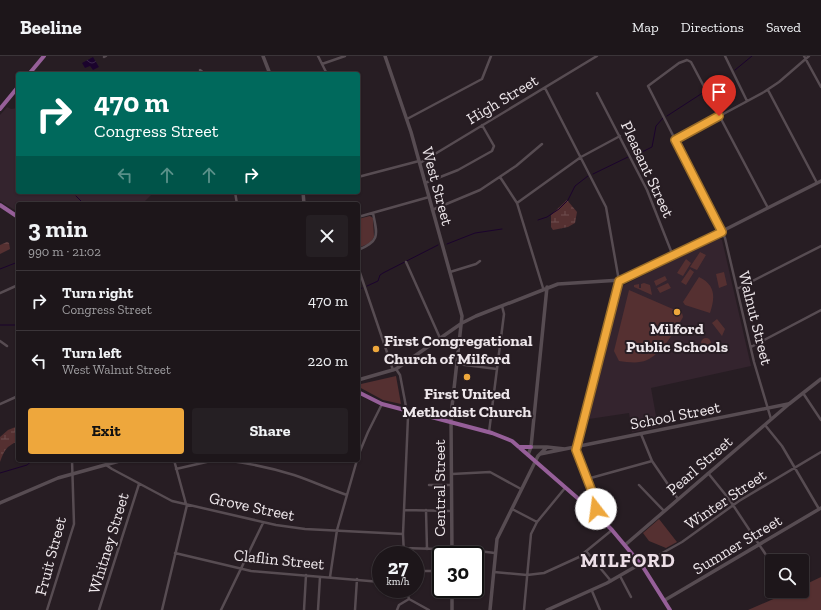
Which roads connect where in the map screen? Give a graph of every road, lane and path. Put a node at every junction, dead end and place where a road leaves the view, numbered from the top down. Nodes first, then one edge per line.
1 (44, 56) edge
2 (263, 56) edge
3 (318, 56) edge
4 (345, 56) edge
5 (385, 56) edge
6 (491, 56) edge
7 (597, 56) edge
8 (725, 56) edge
9 (806, 57) edge
10 (322, 64) junction
11 (200, 70) dead end
12 (31, 72) edge
13 (202, 72) edge
14 (269, 72) edge
15 (325, 72) edge
16 (821, 87) edge
17 (544, 88) junction
18 (16, 90) edge
19 (768, 90) junction
20 (596, 93) dead end
21 (747, 102) junction
22 (0, 110) edge
23 (719, 116) junction
24 (407, 119) junction
25 (482, 125) junction
26 (620, 136) junction
27 (675, 140) junction
28 (542, 144) dead end
29 (582, 157) junction
30 (419, 162) junction
31 (360, 177) edge
32 (500, 177) junction
33 (821, 181) edge
34 (425, 183) junction
35 (817, 183) junction
36 (429, 197) junction
37 (517, 203) junction
38 (0, 205) edge
39 (768, 208) junction
40 (432, 210) junction
41 (373, 213) junction
42 (16, 216) edge
43 (360, 216) edge
44 (722, 232) junction
45 (821, 246) edge
46 (360, 249) edge
47 (673, 256) junction
48 (480, 261) dead end
49 (406, 262) dead end
50 (450, 272) junction
51 (360, 273) edge
52 (619, 281) junction
53 (16, 286) edge
54 (545, 287) junction
55 (737, 289) junction
56 (0, 293) edge
57 (501, 305) junction
58 (821, 310) edge
59 (462, 323) junction
60 (440, 338) junction
61 (0, 341) edge
62 (7, 346) dead end
63 (751, 347) junction
64 (457, 364) junction
65 (395, 369) junction
66 (497, 369) junction
67 (360, 379) edge
68 (821, 379) edge
69 (360, 393) edge
70 (803, 393) junction
71 (16, 397) edge
72 (0, 404) edge
73 (382, 404) junction
74 (789, 404) junction
75 (770, 408) junction
76 (407, 410) junction
77 (771, 419) junction
78 (821, 420) edge
79 (451, 422) junction
80 (764, 424) junction
81 (489, 432) junction
82 (641, 434) junction
83 (519, 447) junction
84 (531, 447) junction
85 (550, 447) junction
86 (577, 447) junction
87 (565, 449) junction
88 (360, 451) edge
89 (821, 452) edge
90 (540, 454) junction
91 (528, 455) junction
92 (535, 460) junction
93 (652, 461) junction
94 (72, 462) edge
95 (115, 462) edge
96 (174, 462) edge
97 (206, 462) edge
98 (248, 462) edge
99 (356, 462) edge
100 (106, 465) junction
101 (794, 467) junction
102 (176, 469) junction
103 (708, 473) junction
104 (73, 474) junction
105 (451, 474) junction
106 (586, 479) junction
107 (139, 484) junction
108 (451, 485) junction
109 (639, 485) dead end
110 (430, 486) dead end
111 (566, 488) junction
112 (521, 489) junction
113 (347, 495) junction
114 (594, 497) junction
115 (678, 499) junction
116 (0, 503) edge
117 (186, 504) junction
118 (734, 505) junction
119 (588, 507) junction
120 (820, 508) edge
121 (511, 509) junction
122 (404, 510) junction
123 (426, 510) junction
124 (451, 511) junction
125 (664, 511) junction
126 (596, 514) junction
127 (537, 522) junction
128 (264, 523) junction
129 (337, 530) junction
130 (612, 530) junction
131 (403, 534) junction
132 (759, 544) junction
133 (624, 545) junction
134 (404, 546) edge
135 (452, 546) edge
136 (424, 549) edge
137 (427, 549) junction
138 (432, 549) edge
139 (586, 551) junction
140 (484, 552) edge
141 (175, 553) junction
142 (495, 553) junction
143 (766, 554) edge
144 (641, 564) junction
145 (241, 569) junction
146 (493, 572) junction
147 (306, 575) junction
148 (527, 575) junction
149 (320, 576) junction
150 (620, 576) junction
151 (330, 577) junction
152 (357, 579) junction
153 (372, 581) edge
154 (611, 581) junction
155 (592, 591) junction
156 (631, 597) dead end
157 (452, 598) edge
158 (408, 599) joint
159 (664, 600) junction
160 (47, 610) edge
161 (99, 610) edge
162 (162, 610) edge
163 (222, 610) edge
164 (304, 610) edge
165 (318, 610) edge
166 (355, 610) edge
167 (397, 610) edge
168 (429, 610) edge
169 (452, 610) edge
170 (490, 610) edge
171 (524, 610) edge
172 (547, 610) edge
173 (600, 610) edge
174 (670, 610) edge

1 - 12 main road
2 - 14 main road
3 - 10 street
4 - 10 street
5 - 24 main road, West Street
6 - 24 street
7 - 17 street, High Street
8 - 21 street
9 - 16 street
9 - 19 street
10 - 15 street
11 - 13 street
17 - 25 street, High Street
17 - 29 street
18 - 22 main road
19 - 21 street
19 - 35 street
20 - 26 street, Pleasant Street
21 - 23 street
23 - 27 street
23 - 27 street, Walnut Street
23 - 39 street
24 - 30 main road, West Street
25 - 30 street, High Street
25 - 34 street
26 - 29 street
26 - 47 street, Pleasant Street
27 - 44 street, Walnut Street
28 - 32 street
29 - 37 street
29 - 52 street
30 - 31 street, High Street
30 - 34 main road, West Street
32 - 37 street
32 - 40 street
33 - 35 main road
34 - 36 main road, West Street
35 - 39 main road
36 - 40 main road, West Street
36 - 41 street
37 - 54 street
38 - 42 main road
39 - 44 main road
40 - 50 main road, West Street
41 - 43 street
41 - 46 street
44 - 47 main road
44 - 55 street, Walnut Street
45 - 55 street
47 - 52 main road
48 - 50 street
49 - 60 street
50 - 59 main road, West Street
51 - 65 street
52 - 54 main road
52 - 86 main road
53 - 56 street
54 - 57 main road
54 - 84 main road
55 - 63 street, Walnut Street
57 - 59 main road
57 - 66 street
58 - 63 street
59 - 60 main road
59 - 64 main road, West Street
60 - 65 main road
61 - 62 street
63 - 75 street, Walnut Street
64 - 66 street
64 - 79 main road, Central Street
65 - 67 main road
65 - 76 street
66 - 81 street
68 - 70 main road, Pearl Street
69 - 73 main road
70 - 74 main road, Pearl Street
70 - 78 street
71 - 72 street
73 - 76 main road
73 - 88 street
74 - 75 main road, School Street
74 - 77 main road, Pearl Street
75 - 77 street, Walnut Street
75 - 82 main road, School Street
76 - 79 main road
76 - 122 street
77 - 80 main road, Pearl Street
79 - 81 main road
79 - 105 main road, Central Street
80 - 101 street
80 - 103 main road, Pearl Street
81 - 83 main road
82 - 86 main road, School Street
82 - 93 street
83 - 84 main road
83 - 91 main road
84 - 85 main road, School Street
84 - 91 main road
85 - 87 main road, School Street
85 - 90 main road
86 - 87 main road, School Street
86 - 106 street
87 - 90 main road, School Street
89 - 101 street, Winter Street
90 - 92 main road
91 - 92 main road
92 - 111 main road
92 - 112 main road
93 - 106 street
93 - 115 street
94 - 104 street, Fruit Street
95 - 100 main road
96 - 102 street
97 - 102 street
98 - 113 street
99 - 113 street
100 - 104 main road
100 - 107 street, Grove Street
101 - 118 street, Winter Street
101 - 120 street
102 - 117 street
103 - 115 main road, Pearl Street
103 - 118 street
104 - 116 main road
104 - 160 street, Fruit Street
105 - 108 main road, Central Street
105 - 112 street
106 - 114 street
107 - 117 street, Grove Street
107 - 161 street, Whitney Street
108 - 110 street
108 - 124 main road, Central Street
109 - 125 street
111 - 119 main road
111 - 127 street
112 - 121 main road
113 - 129 street
114 - 119 street
114 - 126 street
115 - 125 main road, Pearl Street
117 - 128 street, Grove Street
117 - 141 street
118 - 132 street
118 - 144 street, Winter Street
119 - 126 main road
120 - 132 main road, Sumner Street
121 - 127 street
121 - 142 main road
122 - 123 street
122 - 131 street
123 - 124 street
123 - 137 street
124 - 135 main road, Central Street
125 - 133 main road, Pearl Street
126 - 130 main road
127 - 148 street
128 - 129 street, Grove Street
128 - 145 street
129 - 131 street, Grove Street
129 - 151 street
130 - 133 main road
130 - 139 street
131 - 134 street
132 - 143 street
132 - 159 main road, Sumner Street
133 - 144 main road
136 - 137 street
137 - 138 street
139 - 148 street
139 - 154 street
140 - 142 street
141 - 145 street, Claflin Street
141 - 162 street
142 - 146 main road
144 - 150 main road
144 - 159 main road
145 - 147 street, Claflin Street
145 - 163 street
146 - 148 street
146 - 170 main road
147 - 149 street, Claflin Street
147 - 164 street
148 - 171 street
149 - 151 street, Claflin Street
149 - 165 street
150 - 154 main road
150 - 156 street
151 - 152 street, Claflin Street
152 - 153 street, Claflin Street
152 - 166 street
154 - 155 main road
155 - 172 main road
155 - 173 street
157 - 169 main road
158 - 167 street
158 - 168 street
159 - 174 main road

